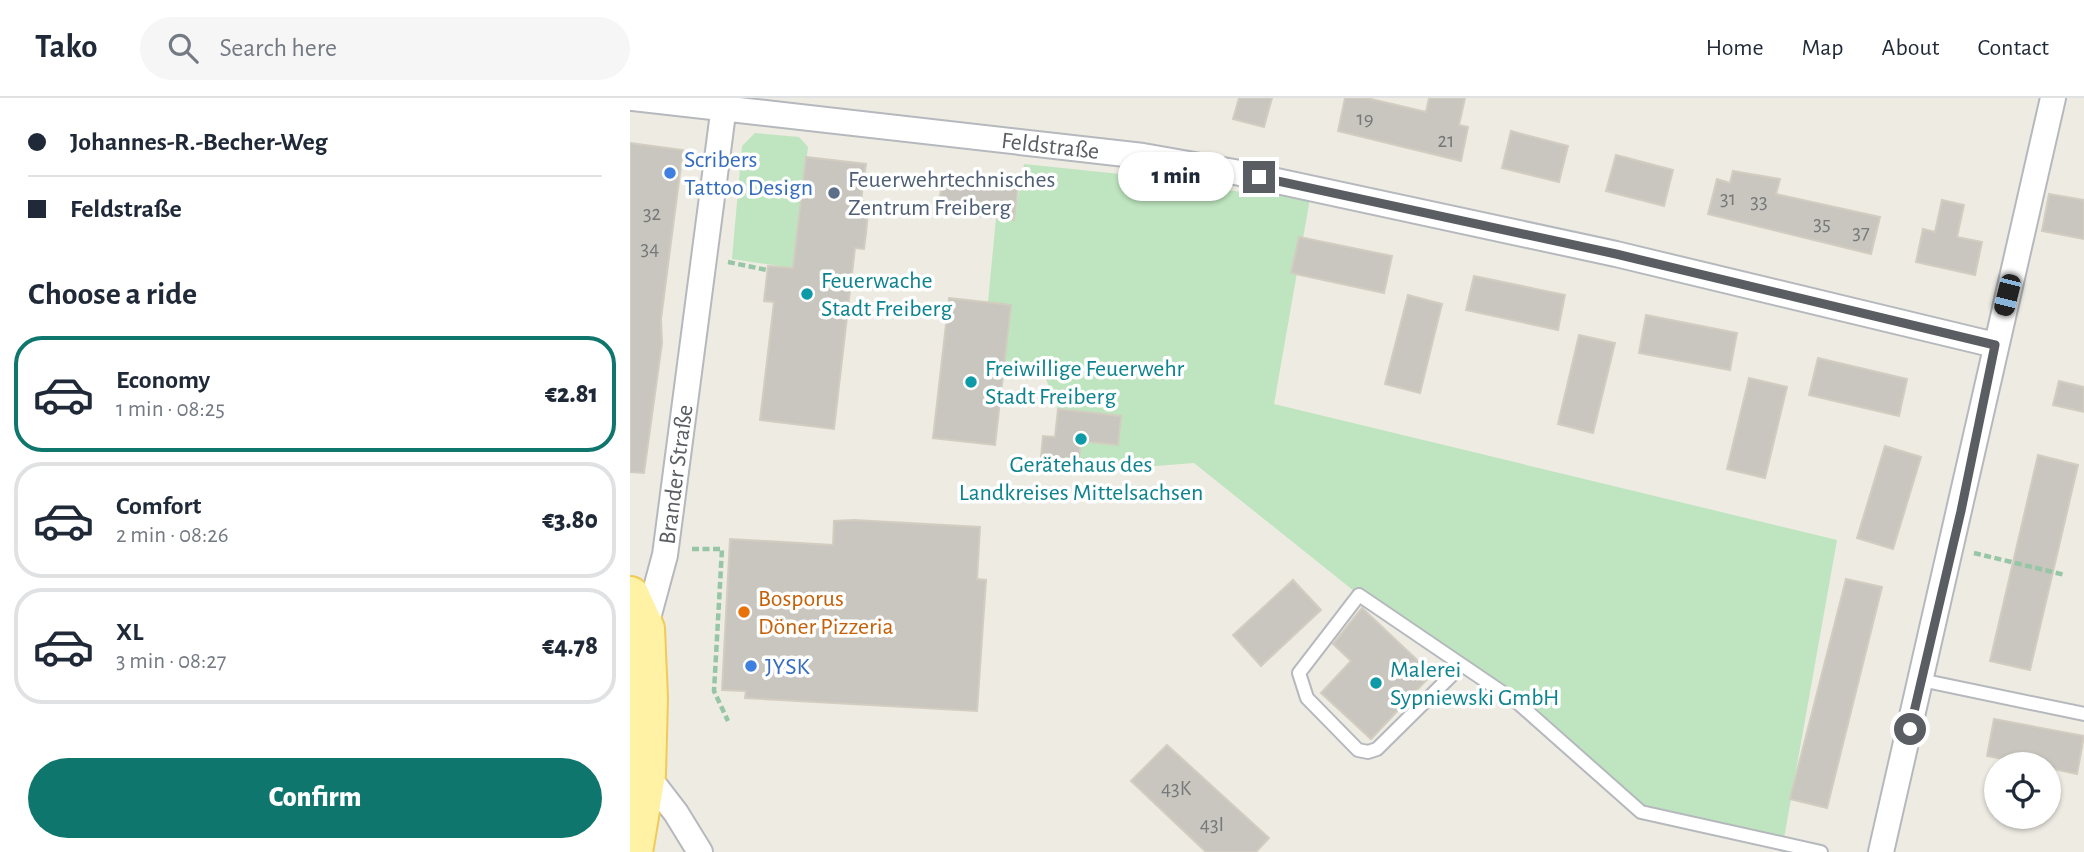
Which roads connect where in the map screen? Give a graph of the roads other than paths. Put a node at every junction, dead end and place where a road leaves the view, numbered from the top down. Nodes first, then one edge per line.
1 (633, 98) edge
2 (2053, 98) edge
3 (724, 104) edge
4 (1995, 345) junction
5 (637, 612) edge
6 (1462, 665) junction
7 (1921, 680) junction
8 (2084, 714) edge
9 (646, 774) junction
10 (634, 852) edge
11 (700, 852) edge
12 (1821, 852) edge
13 (1881, 852) edge

1 - 3 street, Feldstraße
2 - 4 street
3 - 4 street, Feldstraße
3 - 5 street, Brander Straße
4 - 7 street
5 - 9 main road, Brander Straße
6 - 6 lane
6 - 12 lane
7 - 8 lane
7 - 13 street
9 - 10 main road, Brander Straße
9 - 11 street

